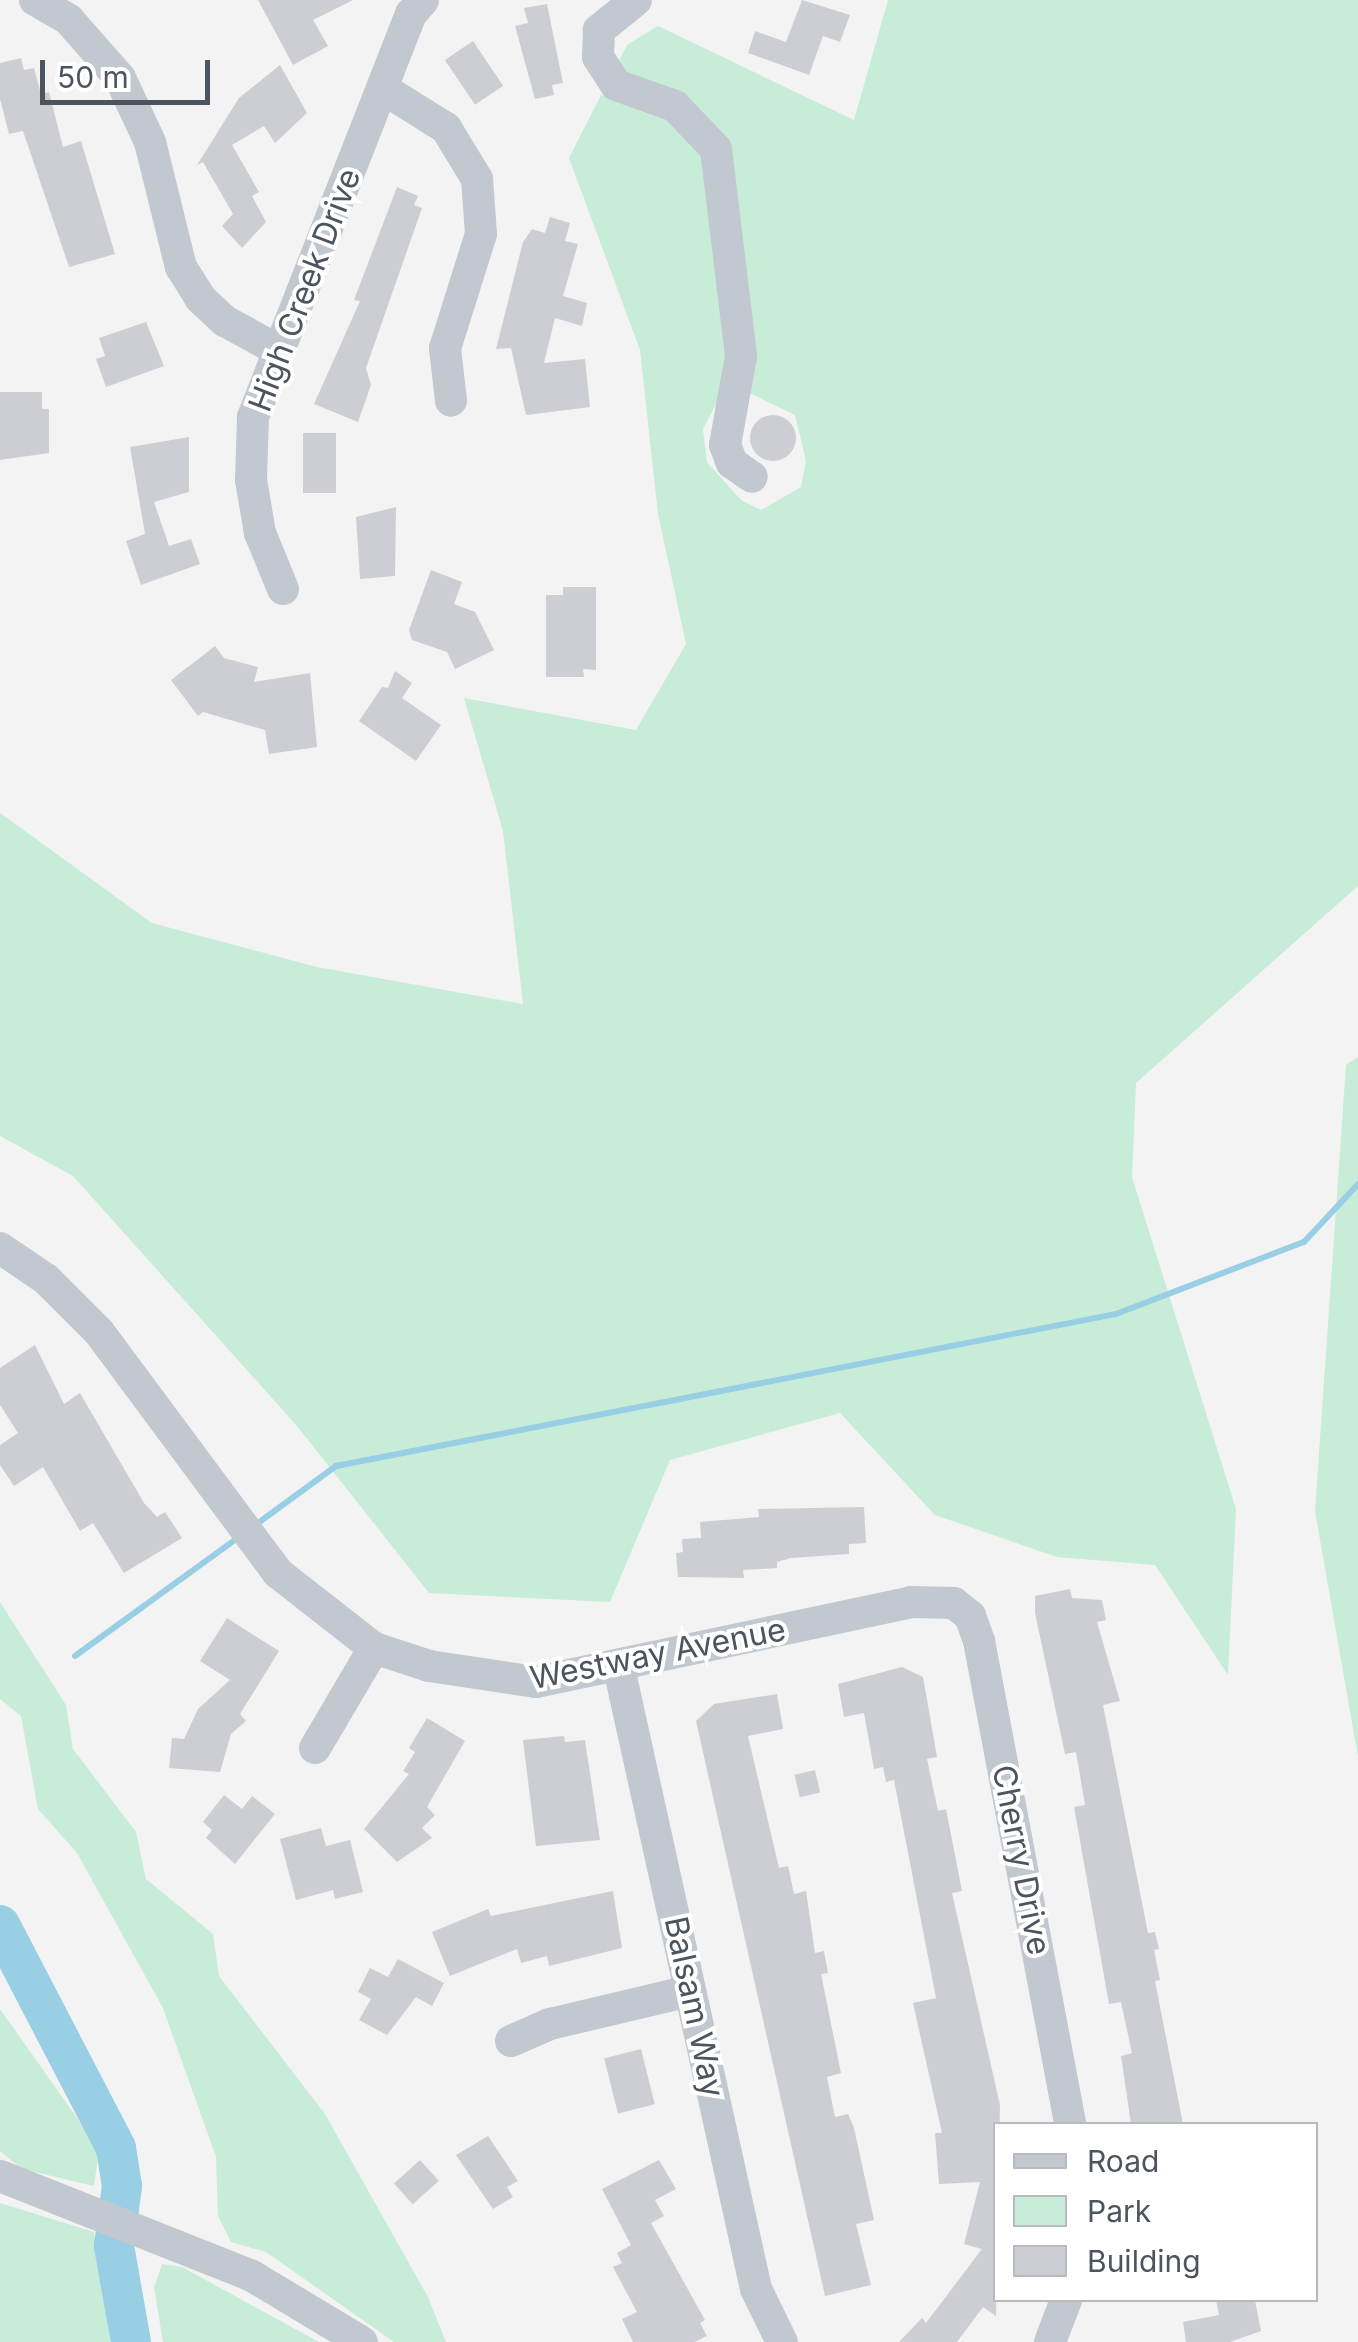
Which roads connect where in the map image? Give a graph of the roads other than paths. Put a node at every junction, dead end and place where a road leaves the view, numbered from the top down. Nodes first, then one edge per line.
1 (35, 0) edge
2 (423, 0) edge
3 (636, 0) edge
4 (385, 90) junction
5 (276, 349) junction
6 (451, 402) dead end
7 (752, 477) dead end
8 (283, 589) dead end
9 (0, 1248) edge
10 (954, 1603) joint
11 (374, 1648) junction
12 (620, 1668) junction
13 (314, 1748) dead end
14 (690, 1991) junction
15 (511, 2041) dead end
16 (1070, 2122) edge
17 (0, 2176) edge
18 (1065, 2302) edge
19 (362, 2342) edge
20 (782, 2342) edge
21 (1050, 2342) edge

1 - 5 street
2 - 4 street, High Creek Drive
3 - 7 street
4 - 5 street, High Creek Drive
4 - 6 street
5 - 8 street, High Creek Drive
9 - 11 street, Westway Avenue
10 - 12 street, Westway Avenue
10 - 16 street, Cherry Drive
11 - 12 street, Westway Avenue
11 - 13 street
12 - 14 street, Balsam Way
14 - 15 street
14 - 20 street, Balsam Way
17 - 19 street
18 - 21 street

